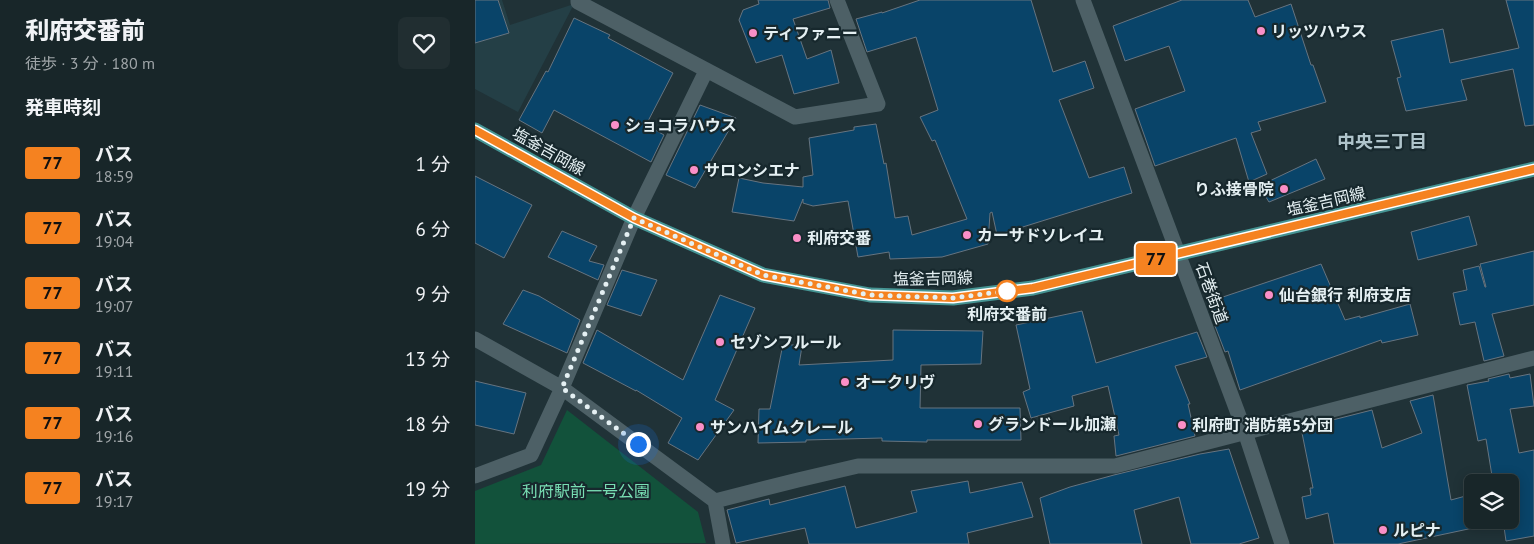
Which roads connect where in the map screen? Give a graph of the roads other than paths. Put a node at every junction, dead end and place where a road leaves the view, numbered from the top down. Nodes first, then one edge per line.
1 (578, 0) edge
2 (837, 0) edge
3 (1083, 0) edge
4 (706, 71) junction
5 (475, 130) edge
6 (1534, 169) edge
7 (634, 218) junction
8 (1179, 254) junction
9 (475, 339) edge
10 (1534, 358) edge
11 (562, 388) junction
12 (1245, 432) junction
13 (475, 476) edge
14 (715, 501) junction
15 (723, 544) edge
16 (1282, 544) edge

1 - 4 street
2 - 4 street
3 - 8 street, 石巻街道
4 - 7 street
5 - 7 main road, 塩釜吉岡線
6 - 8 main road, 塩釜吉岡線
7 - 8 main road, 塩釜吉岡線
7 - 11 street
8 - 12 street, 石巻街道
9 - 11 street
10 - 12 street
11 - 13 street
11 - 14 street
12 - 14 street
12 - 16 street, 石巻街道
14 - 15 street

